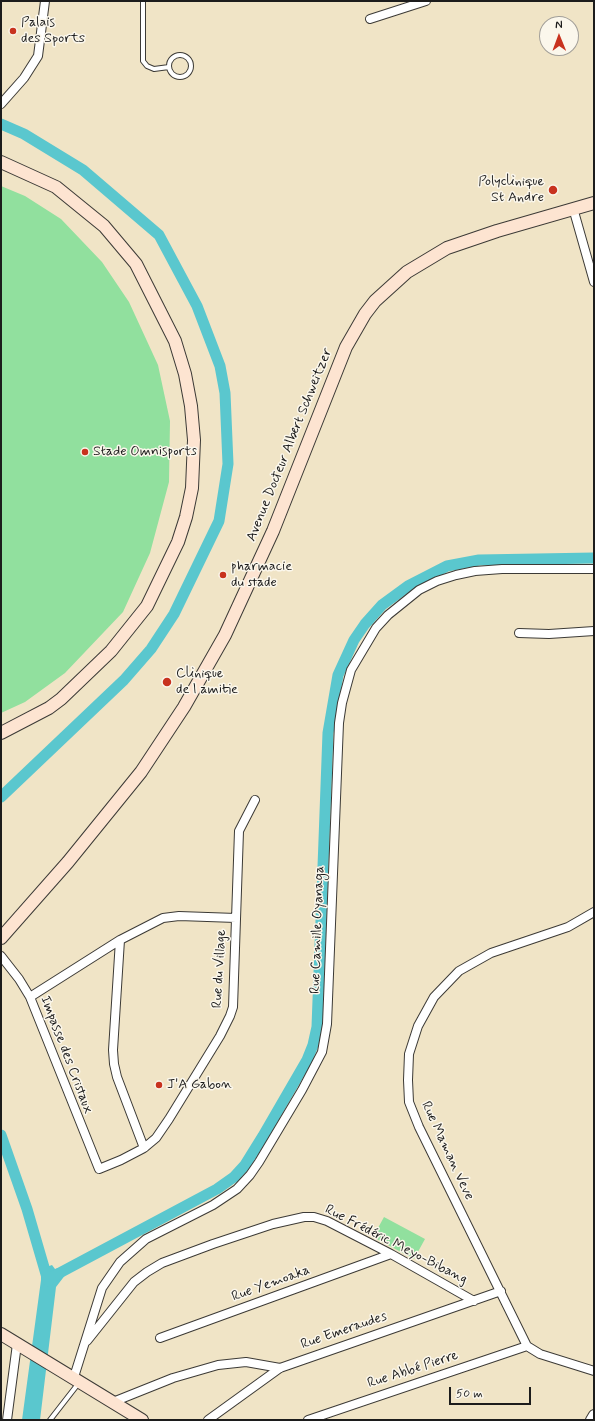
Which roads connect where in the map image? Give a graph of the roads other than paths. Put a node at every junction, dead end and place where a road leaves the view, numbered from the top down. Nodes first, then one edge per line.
1 (45, 1) edge
2 (143, 1) edge
3 (426, 1) edge
4 (370, 19) dead end
5 (170, 67) junction
6 (1, 104) edge
7 (1, 162) edge
8 (594, 203) edge
9 (573, 208) junction
10 (594, 282) edge
11 (594, 569) edge
12 (594, 631) edge
13 (519, 634) dead end
14 (1, 733) edge
15 (255, 800) dead end
16 (594, 912) edge
17 (236, 918) junction
18 (14, 922) junction
19 (1, 928) edge
20 (1, 938) edge
21 (120, 940) junction
22 (1, 956) edge
23 (30, 997) junction
24 (144, 1148) junction
25 (99, 1169) joint
26 (391, 1254) junction
27 (501, 1291) junction
28 (474, 1301) junction
29 (1, 1334) edge
30 (160, 1338) dead end
31 (84, 1344) junction
32 (528, 1346) junction
33 (22, 1347) junction
34 (280, 1368) junction
35 (594, 1372) edge
36 (77, 1379) junction
37 (113, 1402) junction
38 (594, 1415) edge
39 (7, 1420) edge
40 (50, 1420) edge
41 (142, 1420) edge
42 (208, 1420) edge
43 (308, 1420) edge
44 (591, 1420) edge

1 - 6 street
2 - 5 lane
3 - 4 street
5 - 5 lane
7 - 14 main road
8 - 9 main road, Avenue Docteur Albert Schweitzer
9 - 10 street
9 - 18 main road, Avenue Docteur Albert Schweitzer
11 - 31 street, Rue Camille Oyanaga
12 - 13 street
15 - 17 street
16 - 27 street, Rue Maman Veve
17 - 21 street, Rue du Village
17 - 24 street, Rue du Village
18 - 19 main road
18 - 20 main road, Avenue Docteur Albert Schweitzer
21 - 23 street, Rue du Village
21 - 24 street
22 - 23 street, Impasse des Cristaux
23 - 25 street, Impasse des Cristaux
24 - 25 street, Rue du Village
26 - 28 street, Rue Frédéric Meyo-Bibang
26 - 30 street, Rue Yemoaka
26 - 31 street, Rue Frédéric Meyo-Bibang
27 - 28 street, Rue Emeraudes
27 - 32 street, Rue Maman Veve
28 - 34 street, Rue Emeraudes
29 - 33 main road
31 - 36 street, Rue Camille Oyanaga
32 - 35 street
32 - 43 street, Rue Abbé Pierre
33 - 36 main road
33 - 39 street
34 - 37 street
34 - 42 street, Rue Emeraudes
36 - 37 main road
36 - 40 lane
37 - 41 main road
38 - 44 street

